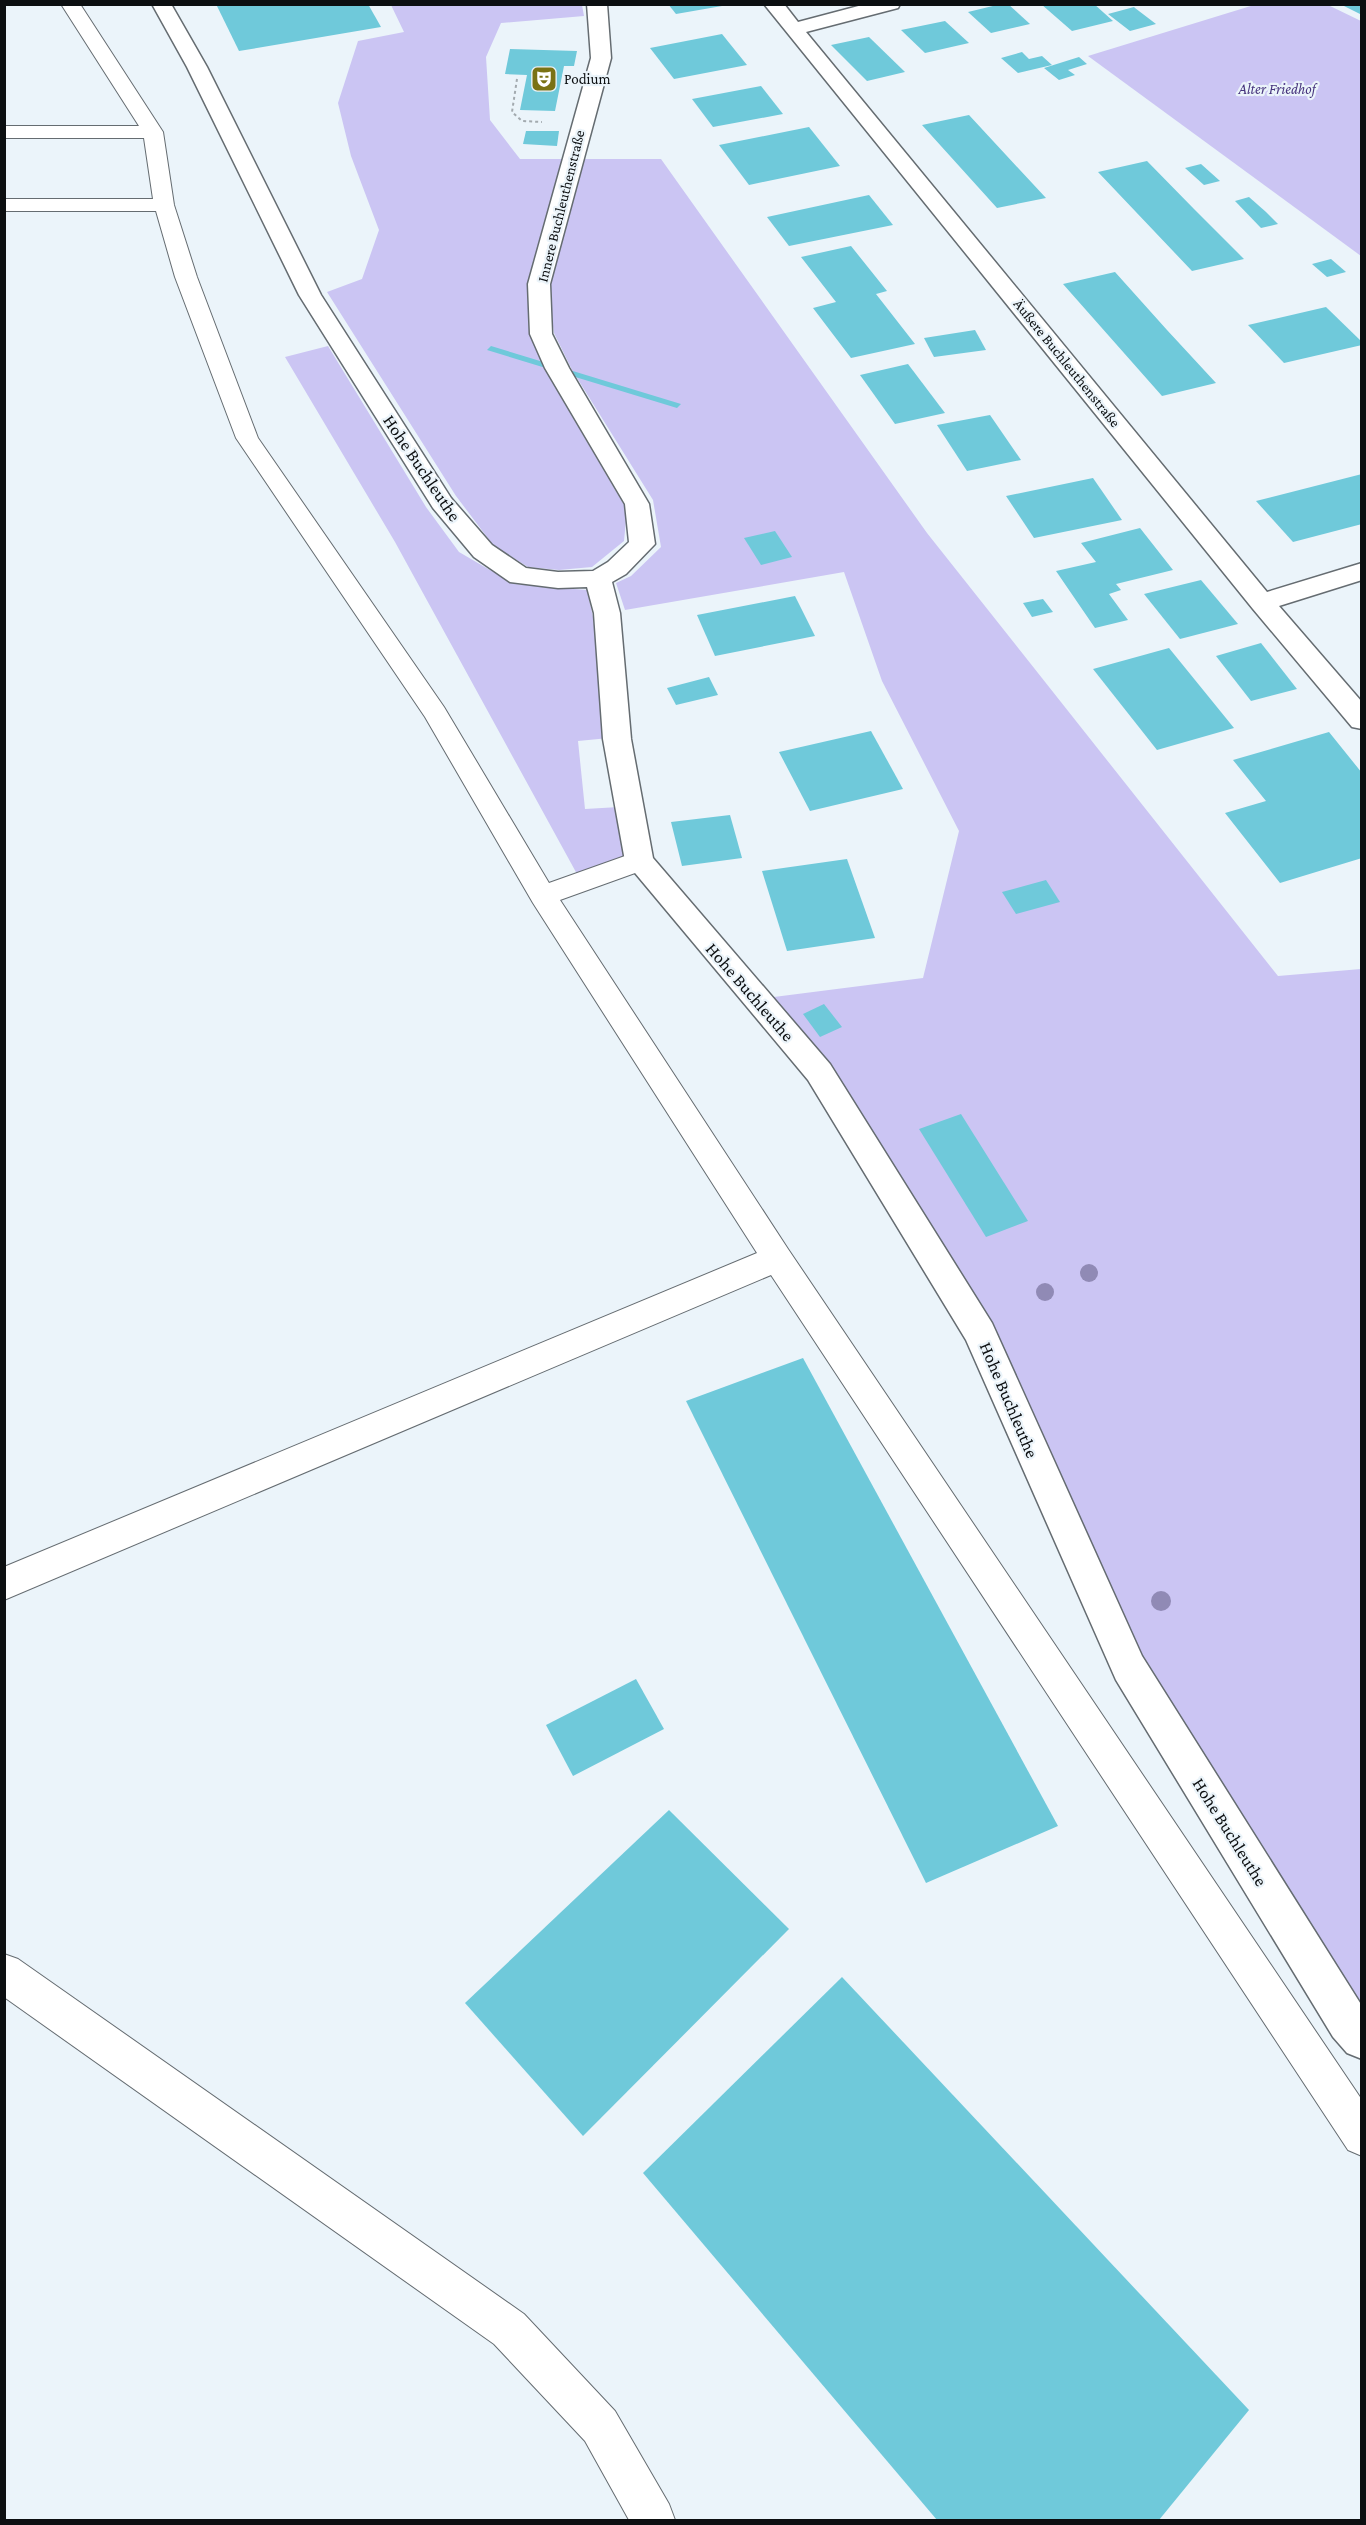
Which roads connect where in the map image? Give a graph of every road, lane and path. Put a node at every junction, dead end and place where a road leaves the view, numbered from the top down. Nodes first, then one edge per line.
1 (70, 4) edge
2 (161, 4) edge
3 (597, 4) edge
4 (773, 4) edge
5 (891, 4) edge
6 (794, 29) junction
7 (517, 79) dead end
8 (581, 125) junction
9 (4, 132) edge
10 (153, 132) junction
11 (4, 205) edge
12 (164, 205) junction
13 (1362, 571) edge
14 (598, 579) junction
15 (1262, 603) junction
16 (1362, 720) edge
17 (639, 861) junction
18 (543, 896) junction
19 (777, 1258) junction
20 (4, 1584) edge
21 (4, 1973) edge
22 (1362, 2038) edge
23 (1362, 2136) edge
24 (653, 2520) edge

1 - 10 lane
2 - 14 street, Hohe Buchleuthe
3 - 8 street, Innere Buchleuthenstraße
4 - 6 street, Äußere Buchleuthenstraße
5 - 6 street
6 - 15 street, Äußere Buchleuthenstraße
7 - 8 path
8 - 14 street, Innere Buchleuthenstraße
9 - 10 lane
10 - 12 lane
11 - 12 lane
12 - 18 lane
13 - 15 street
14 - 17 street
15 - 16 street, Äußere Buchleuthenstraße
17 - 18 lane
17 - 22 street, Hohe Buchleuthe
18 - 19 lane
19 - 20 lane
19 - 23 lane
21 - 24 lane

